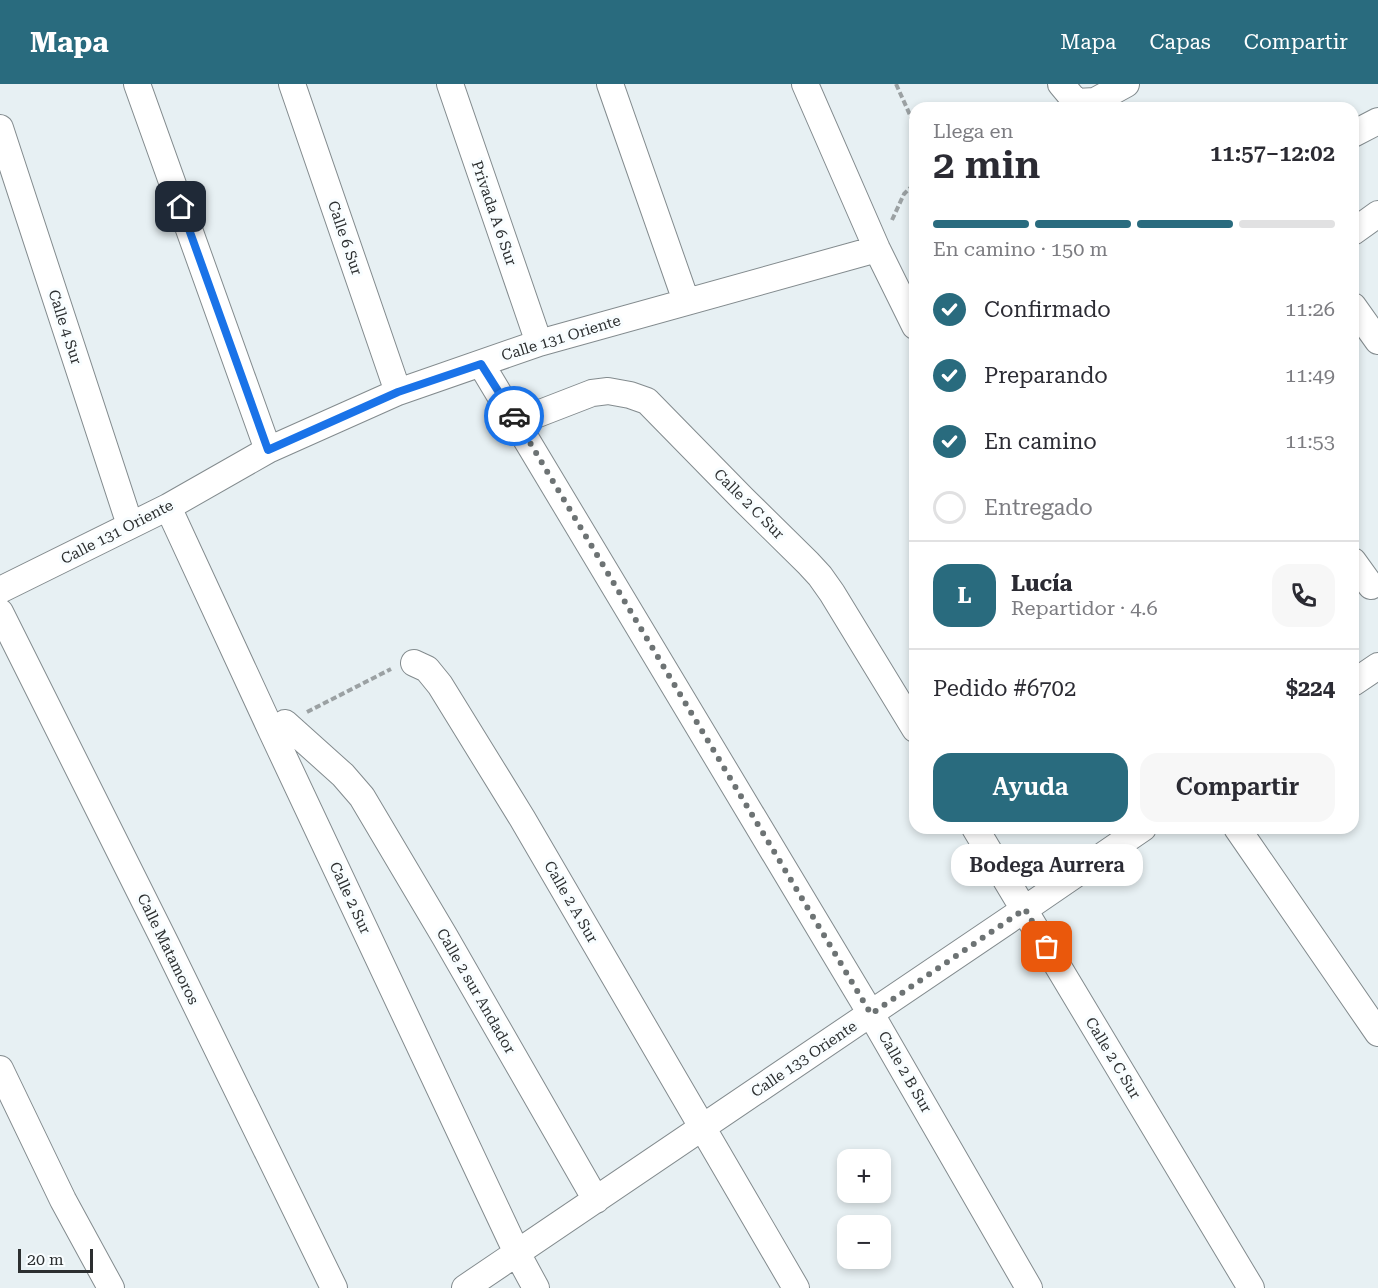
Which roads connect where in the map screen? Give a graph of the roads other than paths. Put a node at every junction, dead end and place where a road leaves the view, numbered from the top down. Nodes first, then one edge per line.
1 (137, 84) edge
2 (292, 84) edge
3 (450, 84) edge
4 (610, 84) edge
5 (805, 84) edge
6 (1126, 84) edge
7 (1069, 93) edge
8 (1378, 121) edge
9 (0, 128) edge
10 (1359, 131) edge
11 (1378, 214) edge
12 (1359, 228) edge
13 (877, 249) junction
14 (686, 301) junction
15 (909, 314) edge
16 (1359, 314) edge
17 (1378, 341) edge
18 (539, 343) junction
19 (481, 364) junction
20 (398, 392) junction
21 (517, 422) junction
22 (268, 450) junction
23 (168, 507) junction
24 (130, 525) junction
25 (1359, 569) edge
26 (1371, 586) dead end
27 (0, 591) edge
28 (0, 612) edge
29 (414, 663) road end
30 (909, 719) edge
31 (278, 727) junction
32 (979, 834) edge
33 (1134, 834) edge
34 (1241, 834) edge
35 (1025, 909) junction
36 (871, 1014) junction
37 (1378, 1033) edge
38 (0, 1069) edge
39 (703, 1127) junction
40 (596, 1200) junction
41 (517, 1253) junction
42 (111, 1288) edge
43 (334, 1288) edge
44 (465, 1288) edge
45 (536, 1288) edge
46 (796, 1288) edge
47 (1029, 1288) edge
48 (1251, 1288) edge

1 - 22 street
2 - 20 street, Calle 6 Sur
3 - 18 street, Privada A 6 Sur
4 - 14 street
5 - 13 street
6 - 7 street
8 - 10 street
9 - 24 street, Calle 4 Sur
11 - 12 street
13 - 14 street, Calle 131 Oriente
13 - 15 street
14 - 18 street, Calle 131 Oriente
16 - 17 street
18 - 19 street, Calle 131 Oriente
19 - 20 street, Calle 131 Oriente
19 - 21 street, Calle 2 B Sur
20 - 22 street, Calle 131 Oriente
21 - 30 street, Calle 2 C Sur
21 - 36 street, Calle 2 B Sur
22 - 23 street, Calle 131 Oriente
23 - 24 street, Calle 131 Oriente
23 - 31 street, Calle 2 Sur
24 - 27 street, Calle 131 Oriente
25 - 26 street
28 - 43 street, Calle Matamoros
29 - 39 street, Calle 2 A Sur
31 - 40 street, Calle 2 sur Andador
31 - 41 street, Calle 2 Sur
32 - 35 street, Calle 2 C Sur
33 - 35 street, Calle 133 Oriente
34 - 37 street
35 - 36 street, Calle 133 Oriente
35 - 48 street, Calle 2 C Sur
36 - 39 street, Calle 133 Oriente
36 - 47 street, Calle 2 B Sur
38 - 42 street
39 - 40 street, Calle 133 Oriente
39 - 46 street, Calle 2 A Sur
40 - 41 street, Calle 133 Oriente
41 - 44 street, Calle 133 Oriente
41 - 45 street, Calle 2 Sur

